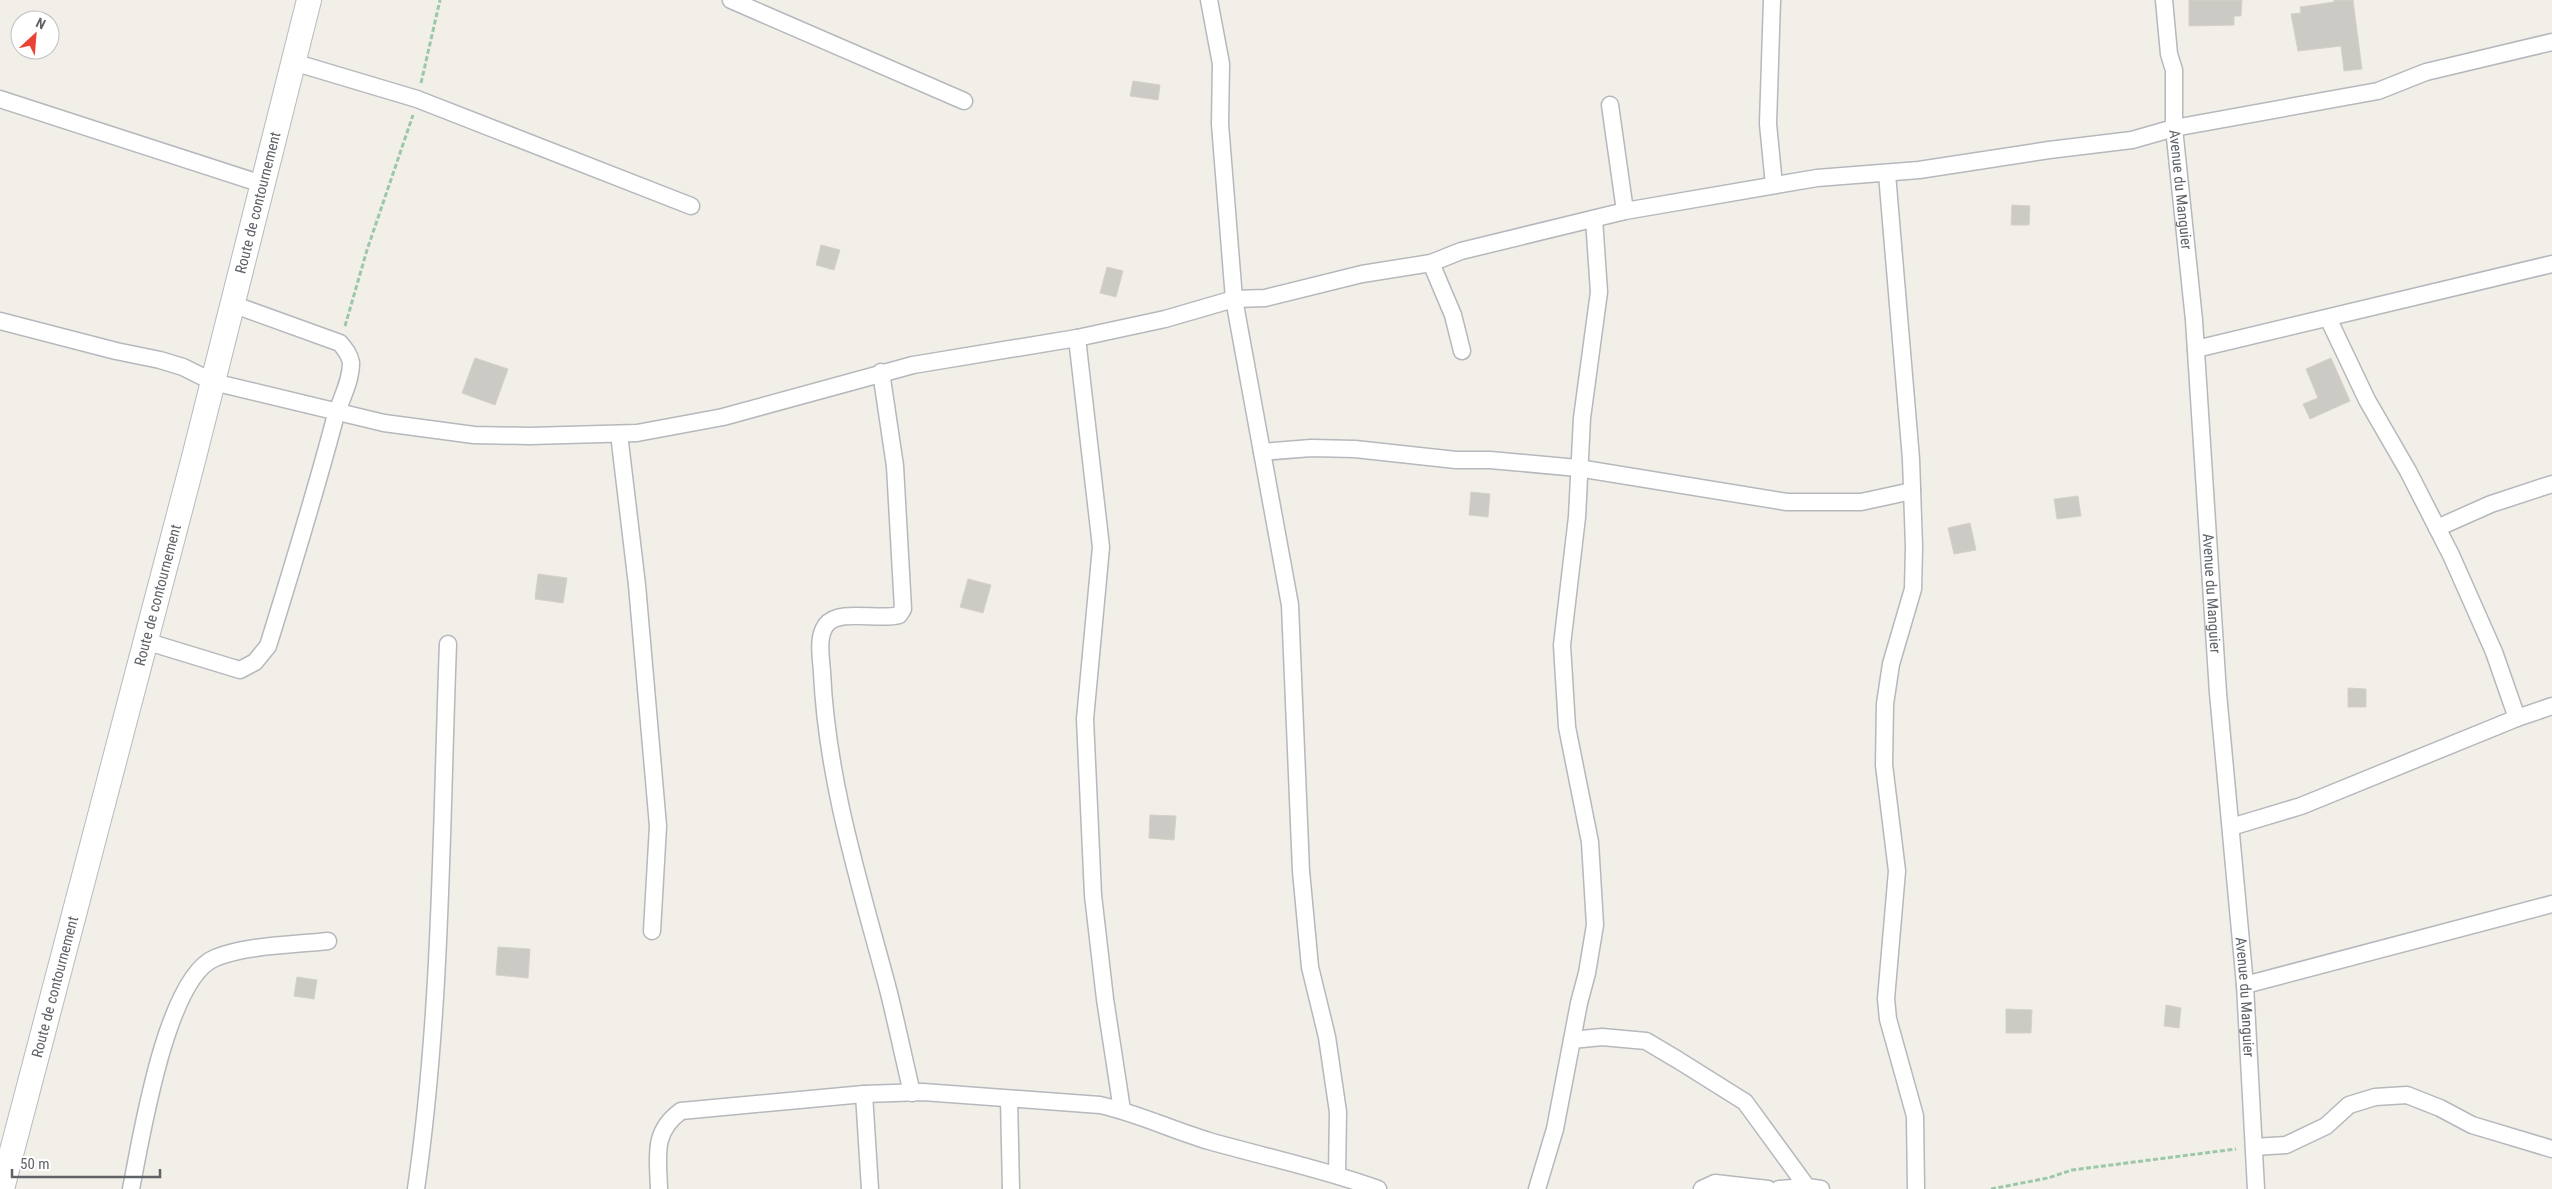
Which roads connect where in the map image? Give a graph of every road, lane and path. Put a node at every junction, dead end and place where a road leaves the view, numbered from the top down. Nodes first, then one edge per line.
1 (309, 0) edge
2 (440, 0) edge
3 (731, 0) edge
4 (1209, 0) edge
5 (1772, 0) edge
6 (2164, 0) edge
7 (2552, 42) edge
8 (293, 62) junction
9 (0, 99) edge
10 (418, 99) junction
11 (964, 101) dead end
12 (1610, 104) dead end
13 (2174, 128) junction
14 (1887, 174) junction
15 (262, 184) junction
16 (1774, 185) junction
17 (691, 206) dead end
18 (1626, 211) junction
19 (1594, 219) junction
20 (1431, 263) junction
21 (2552, 264) edge
22 (1234, 299) junction
23 (232, 304) junction
24 (2328, 318) junction
25 (0, 321) edge
26 (1077, 338) junction
27 (340, 343) junction
28 (2196, 349) junction
29 (1462, 351) dead end
30 (881, 372) junction
31 (212, 382) junction
32 (336, 412) junction
33 (618, 434) junction
34 (1262, 452) junction
35 (1578, 468) junction
36 (2552, 484) edge
37 (1912, 491) junction
38 (2437, 528) junction
39 (145, 641) junction
40 (448, 644) dead end
41 (2552, 706) edge
42 (2516, 718) junction
43 (2231, 827) junction
44 (2552, 904) edge
45 (652, 931) dead end
46 (328, 941) dead end
47 (2245, 985) junction
48 (1572, 1040) junction
49 (912, 1093) junction
50 (864, 1094) junction
51 (1008, 1099) junction
52 (1122, 1110) junction
53 (2254, 1147) junction
54 (2552, 1149) edge
55 (1336, 1175) junction
56 (1353, 1185) edge
57 (1814, 1188) edge
58 (2, 1189) edge
59 (131, 1189) edge
60 (416, 1189) edge
61 (658, 1189) edge
62 (870, 1189) edge
63 (1011, 1189) edge
64 (1378, 1189) edge
65 (1537, 1189) edge
66 (1702, 1189) edge
67 (1768, 1189) edge
68 (1779, 1189) edge
69 (1916, 1189) edge
70 (1991, 1189) edge
71 (2256, 1189) edge

1 - 8 street, Route de contournement
2 - 10 path
3 - 11 street
4 - 22 street
5 - 16 street
6 - 13 street, Avenue du Manguier
7 - 13 street
8 - 10 street
8 - 15 street, Route de contournement
9 - 15 street
10 - 17 street
10 - 27 path
12 - 18 street
13 - 14 street
13 - 28 street, Avenue du Manguier
14 - 16 street
14 - 37 street
15 - 23 street, Route de contournement
16 - 18 street
18 - 19 street
19 - 20 street
19 - 35 street
20 - 22 street
20 - 29 street
21 - 24 street
22 - 26 street
22 - 34 street
23 - 27 street
23 - 31 street, Route de contournement
24 - 28 street
24 - 38 street
25 - 31 street
26 - 30 street
26 - 52 street
27 - 32 street
28 - 43 street, Avenue du Manguier
30 - 33 street
30 - 49 street
31 - 32 street
31 - 39 street, Route de contournement
32 - 33 street
32 - 39 street
33 - 45 street
34 - 35 street
34 - 55 street
35 - 37 street
35 - 48 street
36 - 38 street
37 - 69 street
38 - 42 street
39 - 58 street, Route de contournement
40 - 60 street
41 - 42 street
42 - 43 street
43 - 47 street, Avenue du Manguier
44 - 47 street
46 - 59 street
47 - 53 street, Avenue du Manguier
48 - 57 street
48 - 65 street
49 - 50 street
49 - 51 street
50 - 61 street
50 - 62 street
51 - 52 street
51 - 63 street
52 - 55 street
53 - 54 street
53 - 70 path
53 - 71 street, Avenue du Manguier
55 - 56 street
56 - 64 street
57 - 68 street
66 - 67 street

